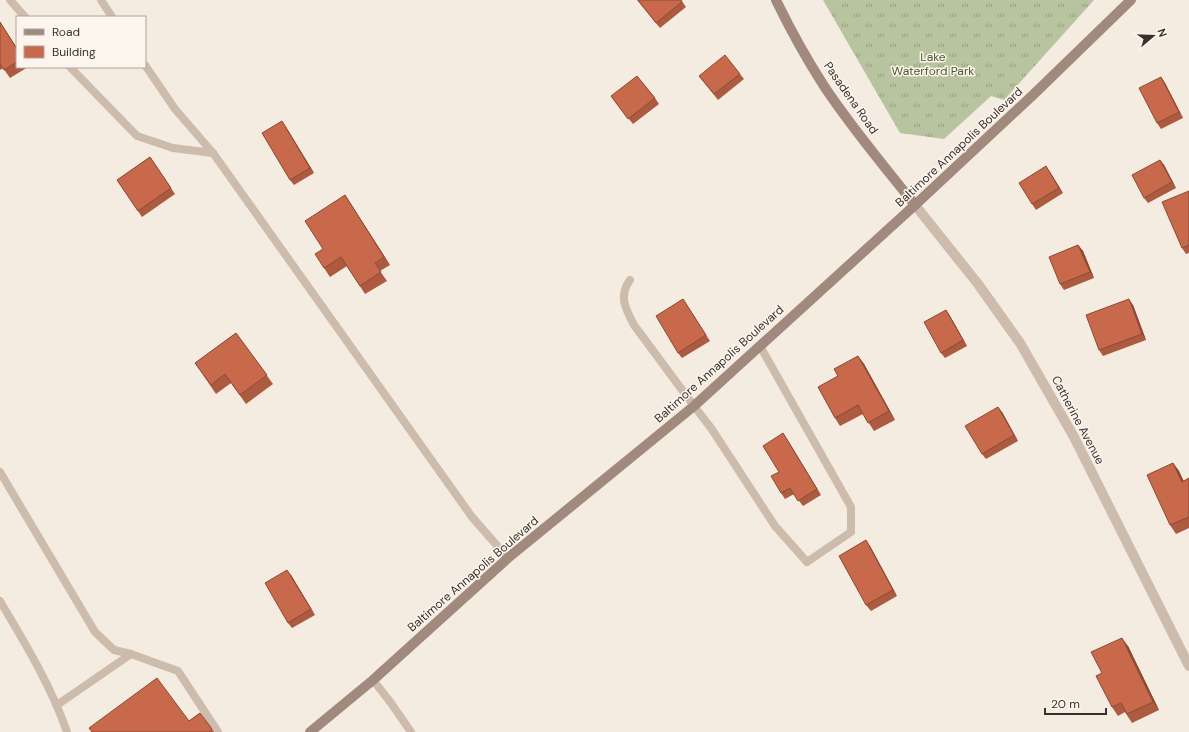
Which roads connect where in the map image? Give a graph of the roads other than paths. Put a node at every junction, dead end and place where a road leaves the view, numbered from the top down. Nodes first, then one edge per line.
1 (10, 0) edge
2 (100, 0) edge
3 (776, 0) edge
4 (1131, 0) edge
5 (24, 16) edge
6 (111, 16) edge
7 (146, 67) edge
8 (71, 68) edge
9 (213, 153) junction
10 (915, 205) junction
11 (630, 280) dead end
12 (760, 346) junction
13 (694, 406) junction
14 (0, 472) edge
15 (508, 558) junction
16 (0, 601) edge
17 (131, 654) junction
18 (1189, 666) edge
19 (373, 680) junction
20 (57, 705) junction
21 (67, 732) edge
22 (218, 732) edge
23 (310, 732) edge
24 (410, 732) edge

1 - 5 lane
2 - 6 lane
3 - 10 main road, Pasadena Road
4 - 10 main road, Baltimore Annapolis Boulevard
7 - 9 lane
8 - 9 lane
9 - 15 lane
10 - 12 main road, Baltimore Annapolis Boulevard
10 - 18 street, Catherine Avenue
11 - 13 lane
12 - 13 main road, Baltimore Annapolis Boulevard
12 - 13 lane
13 - 15 main road, Baltimore Annapolis Boulevard
14 - 17 lane
15 - 19 main road, Baltimore Annapolis Boulevard
16 - 20 lane
17 - 20 lane
17 - 22 lane
19 - 23 main road, Baltimore Annapolis Boulevard
19 - 24 lane
20 - 21 lane

